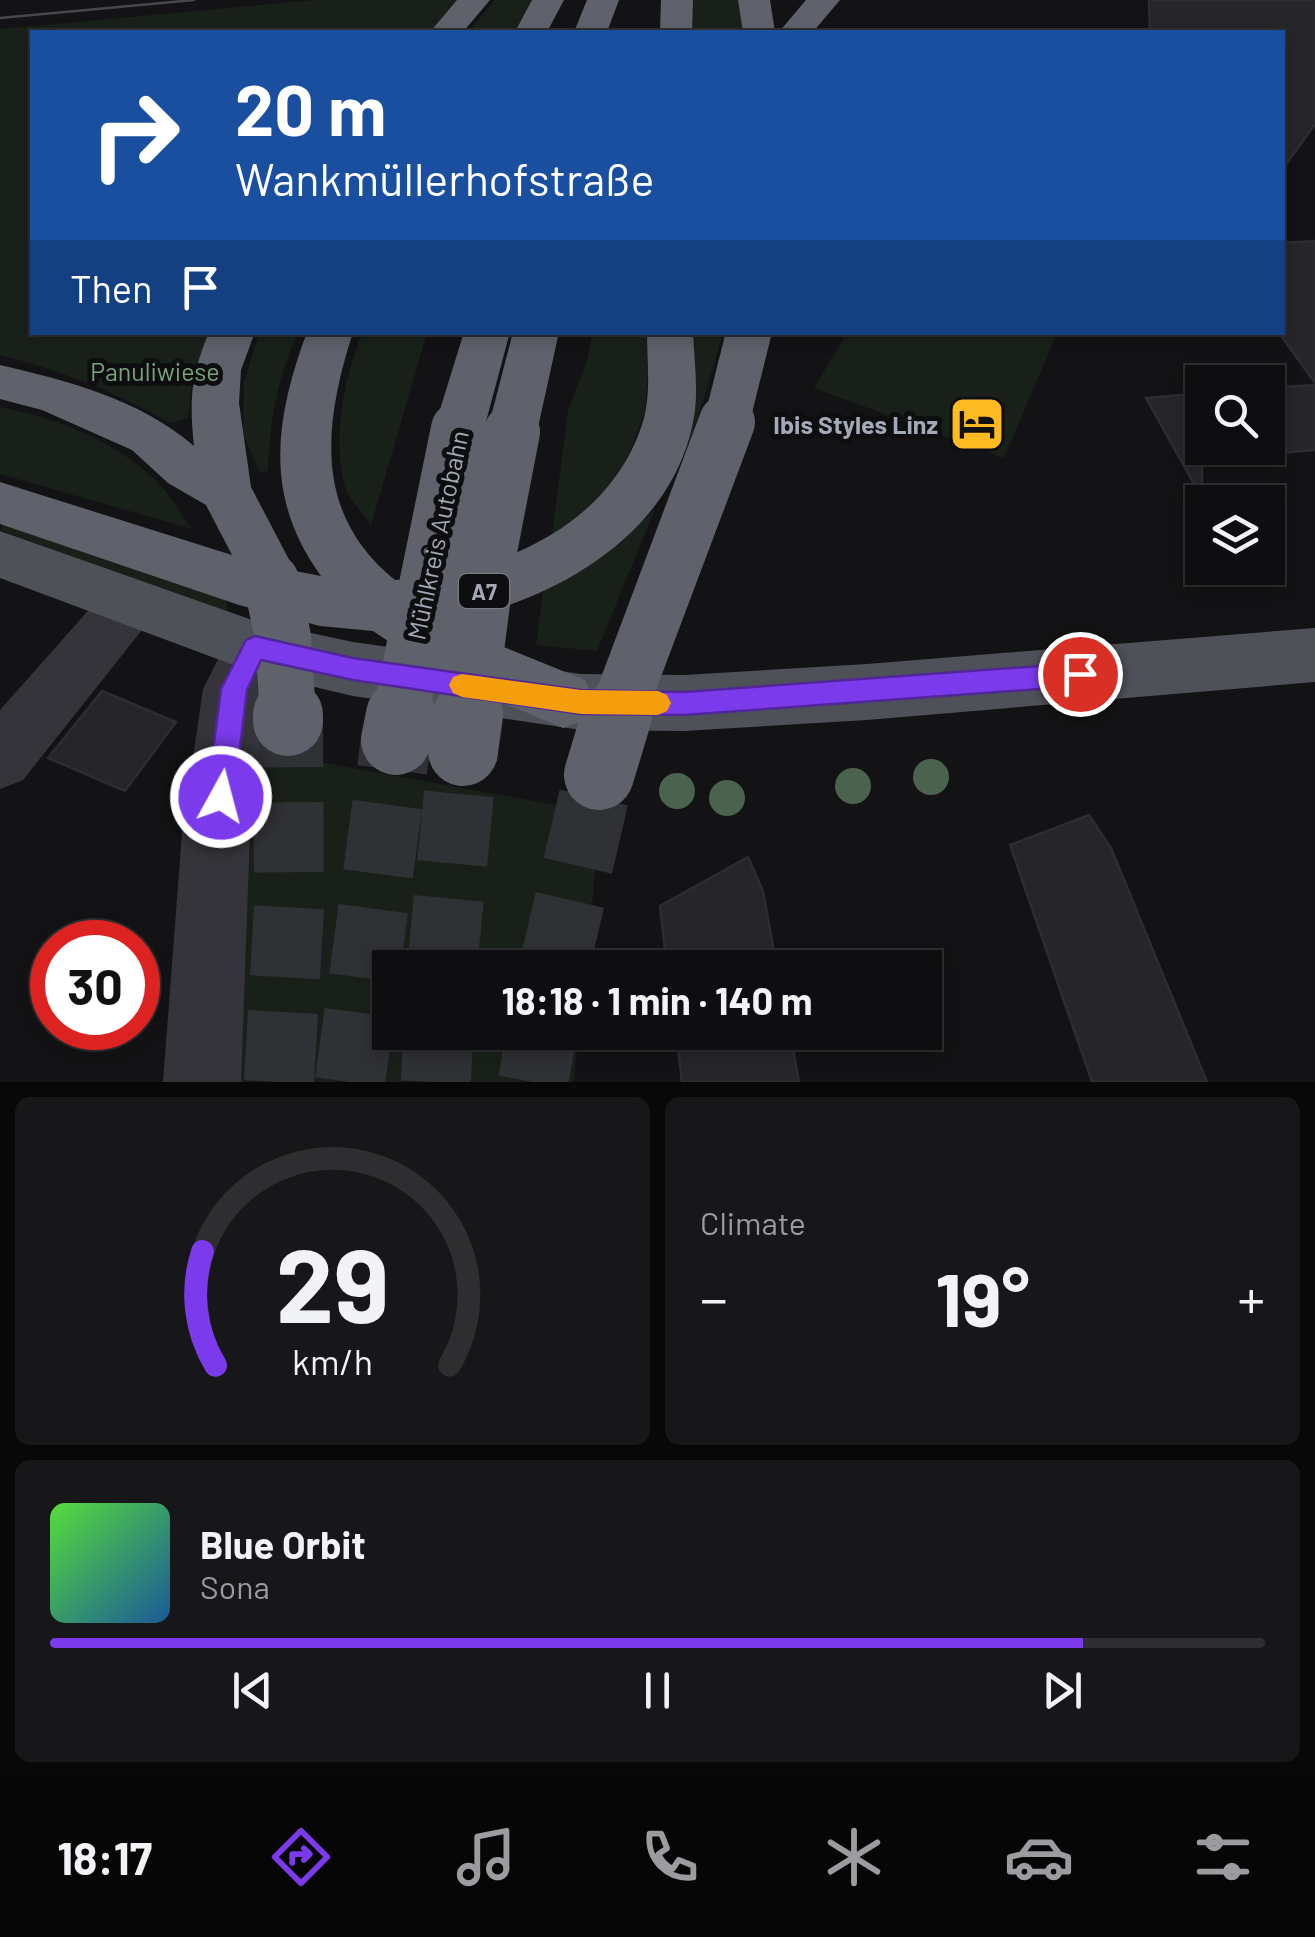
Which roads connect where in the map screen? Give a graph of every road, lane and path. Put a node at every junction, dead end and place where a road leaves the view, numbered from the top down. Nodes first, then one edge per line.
1 (474, 0) edge
2 (677, 0) edge
3 (754, 0) edge
4 (824, 0) edge
5 (602, 1) edge
6 (448, 30) edge
7 (592, 30) edge
8 (676, 30) edge
9 (759, 30) edge
10 (797, 30) edge
11 (231, 335) edge
12 (329, 335) edge
13 (486, 335) edge
14 (534, 335) edge
15 (670, 335) edge
16 (749, 335) edge
17 (0, 382) edge
18 (486, 431) junction
19 (222, 463) junction
20 (0, 504) edge
21 (0, 554) edge
22 (130, 604) junction
23 (383, 606) junction
24 (255, 647) junction
25 (1315, 655) edge
26 (562, 700) junction
27 (288, 721) tunnel mouth
28 (396, 740) tunnel mouth
29 (463, 751) tunnel mouth
30 (0, 758) edge
31 (598, 775) tunnel mouth
32 (202, 1082) edge

1 - 6 highway
2 - 8 highway
3 - 9 highway
4 - 10 highway
5 - 7 highway
11 - 19 highway
12 - 23 highway
13 - 18 highway, Mühlkreis Autobahn / A7
14 - 18 highway, Mühlkreis Autobahn / A7
15 - 23 highway
16 - 31 highway, bridge
17 - 19 highway
18 - 28 highway, Mühlkreis Autobahn / A7, bridge
18 - 29 highway, Mühlkreis Autobahn / A7, bridge
19 - 27 highway, bridge
20 - 23 highway
21 - 22 main road
22 - 24 main road
22 - 30 street
23 - 26 highway
24 - 26 main road
24 - 32 street
25 - 26 main road

